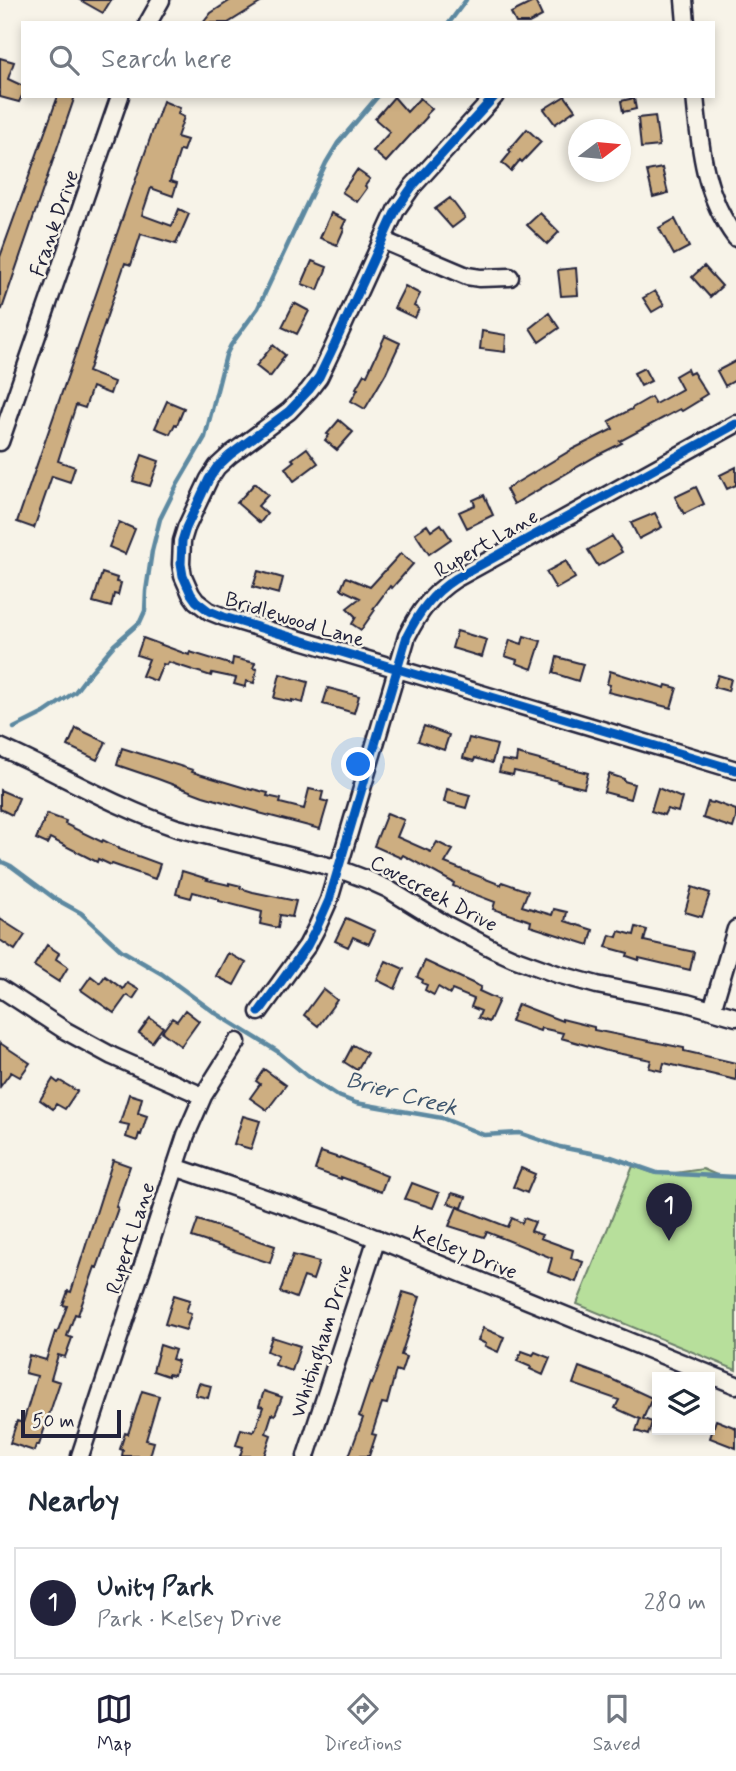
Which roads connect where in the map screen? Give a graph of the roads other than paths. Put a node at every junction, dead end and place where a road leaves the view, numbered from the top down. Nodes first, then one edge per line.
1 (162, 0) edge
2 (684, 0) edge
3 (149, 21) edge
4 (686, 21) edge
5 (119, 98) edge
6 (493, 98) edge
7 (695, 98) edge
8 (736, 238) edge
9 (382, 240) junction
10 (510, 277) dead end
11 (736, 424) edge
12 (0, 442) edge
13 (397, 669) junction
14 (0, 747) edge
15 (736, 770) edge
16 (339, 869) junction
17 (736, 929) edge
18 (0, 988) edge
19 (712, 1010) junction
20 (259, 1012) dead end
21 (736, 1017) edge
22 (237, 1042) dead end
23 (203, 1096) junction
24 (175, 1167) junction
25 (377, 1238) junction
26 (736, 1385) edge
27 (80, 1456) edge
28 (306, 1456) edge

1 - 3 street
2 - 4 street
5 - 12 street, Frank Drive
6 - 9 street, Bridlewood Lane
7 - 8 street
9 - 10 street
9 - 13 street, Bridlewood Lane
11 - 13 street, Rupert Lane
13 - 15 street, Bridlewood Lane
13 - 16 street, Rupert Lane
14 - 16 street, Covecreek Drive
16 - 19 street, Covecreek Drive
16 - 20 street, Rupert Lane
17 - 19 street
18 - 23 street
19 - 21 street, Covecreek Drive
22 - 23 street, Rupert Lane
23 - 24 street, Rupert Lane
24 - 25 street, Kelsey Drive
24 - 27 street, Rupert Lane
25 - 26 street, Kelsey Drive
25 - 28 street, Whitingham Drive

